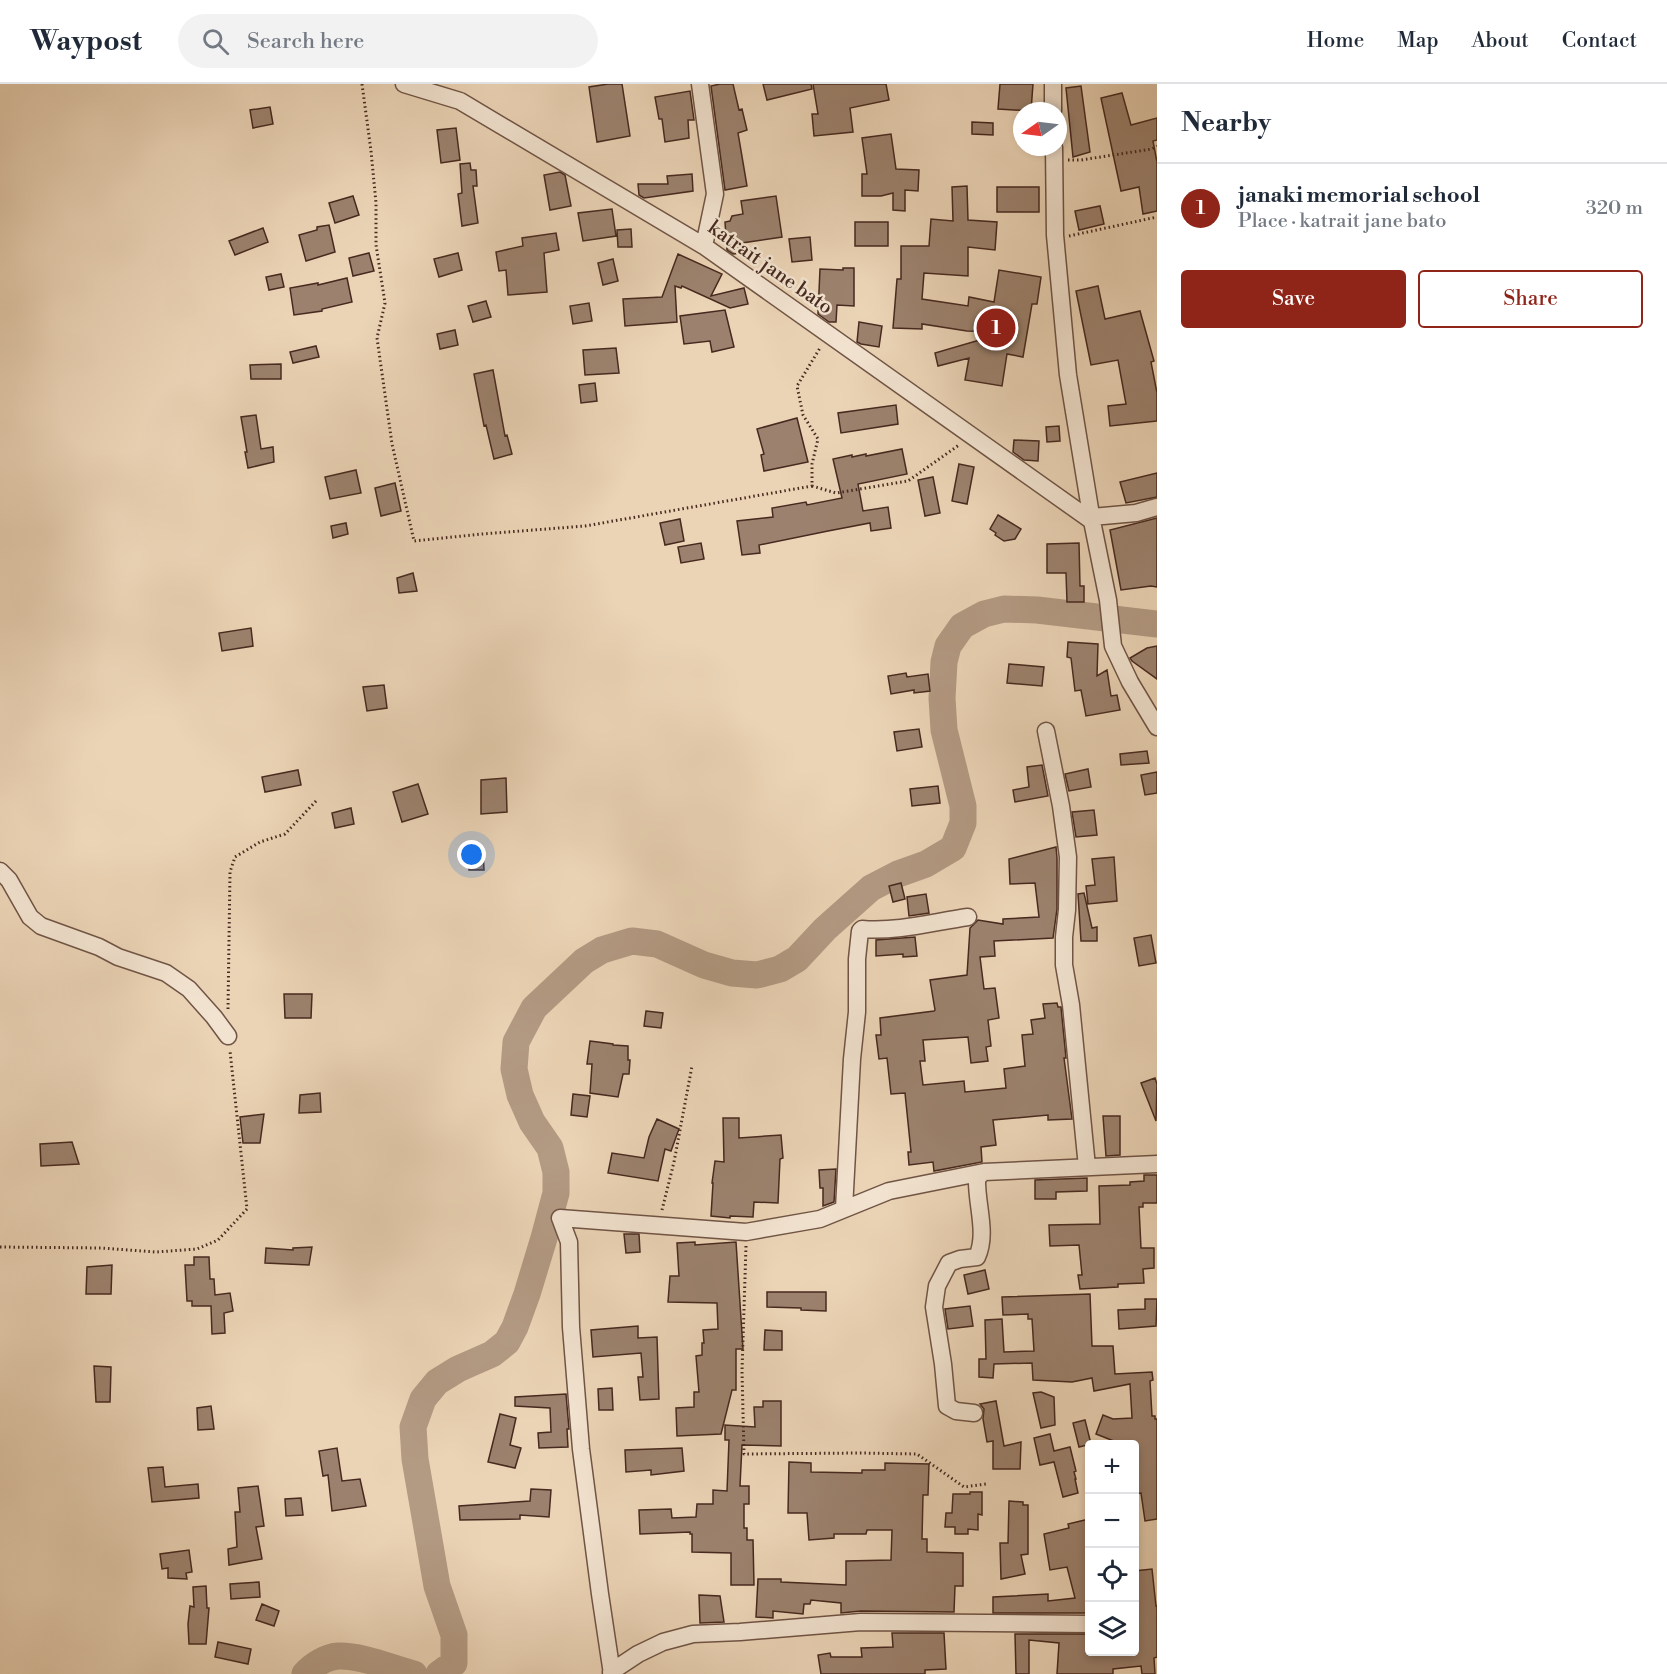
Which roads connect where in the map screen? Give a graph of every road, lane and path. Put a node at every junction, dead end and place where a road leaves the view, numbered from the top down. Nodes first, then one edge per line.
1 (363, 84) edge
2 (404, 84) edge
3 (700, 84) edge
4 (1053, 84) edge
5 (1053, 102) edge
6 (1157, 146) edge
7 (1054, 156) edge
8 (1063, 156) edge
9 (1157, 216) edge
10 (1056, 238) junction
11 (704, 246) junction
12 (829, 334) junction
13 (972, 436) junction
14 (812, 486) junction
15 (1157, 507) edge
16 (1092, 519) junction
17 (1157, 727) edge
18 (1046, 731) dead end
19 (316, 801) dead end
20 (0, 871) edge
21 (968, 917) dead end
22 (228, 1036) junction
23 (692, 1066) dead end
24 (1157, 1164) edge
25 (1087, 1167) junction
26 (984, 1172) junction
27 (844, 1209) junction
28 (657, 1226) junction
29 (746, 1232) junction
30 (0, 1247) edge
31 (974, 1413) dead end
32 (986, 1485) dead end
33 (1085, 1624) edge
34 (612, 1673) edge

1 - 14 path
2 - 11 street, katrait jane bato
3 - 11 street
4 - 5 street
6 - 8 path
7 - 10 street
9 - 10 path
10 - 16 street
11 - 12 street, katrait jane bato
12 - 13 street, katrait jane bato
12 - 14 path
13 - 14 path
13 - 16 street, katrait jane bato
15 - 16 street
16 - 17 street
18 - 25 street
19 - 22 path
20 - 22 street
21 - 27 street
22 - 30 path
23 - 28 path
24 - 25 street
25 - 26 street
26 - 27 street
26 - 31 street
27 - 29 street
28 - 29 street
28 - 34 street
29 - 32 path
33 - 34 street

